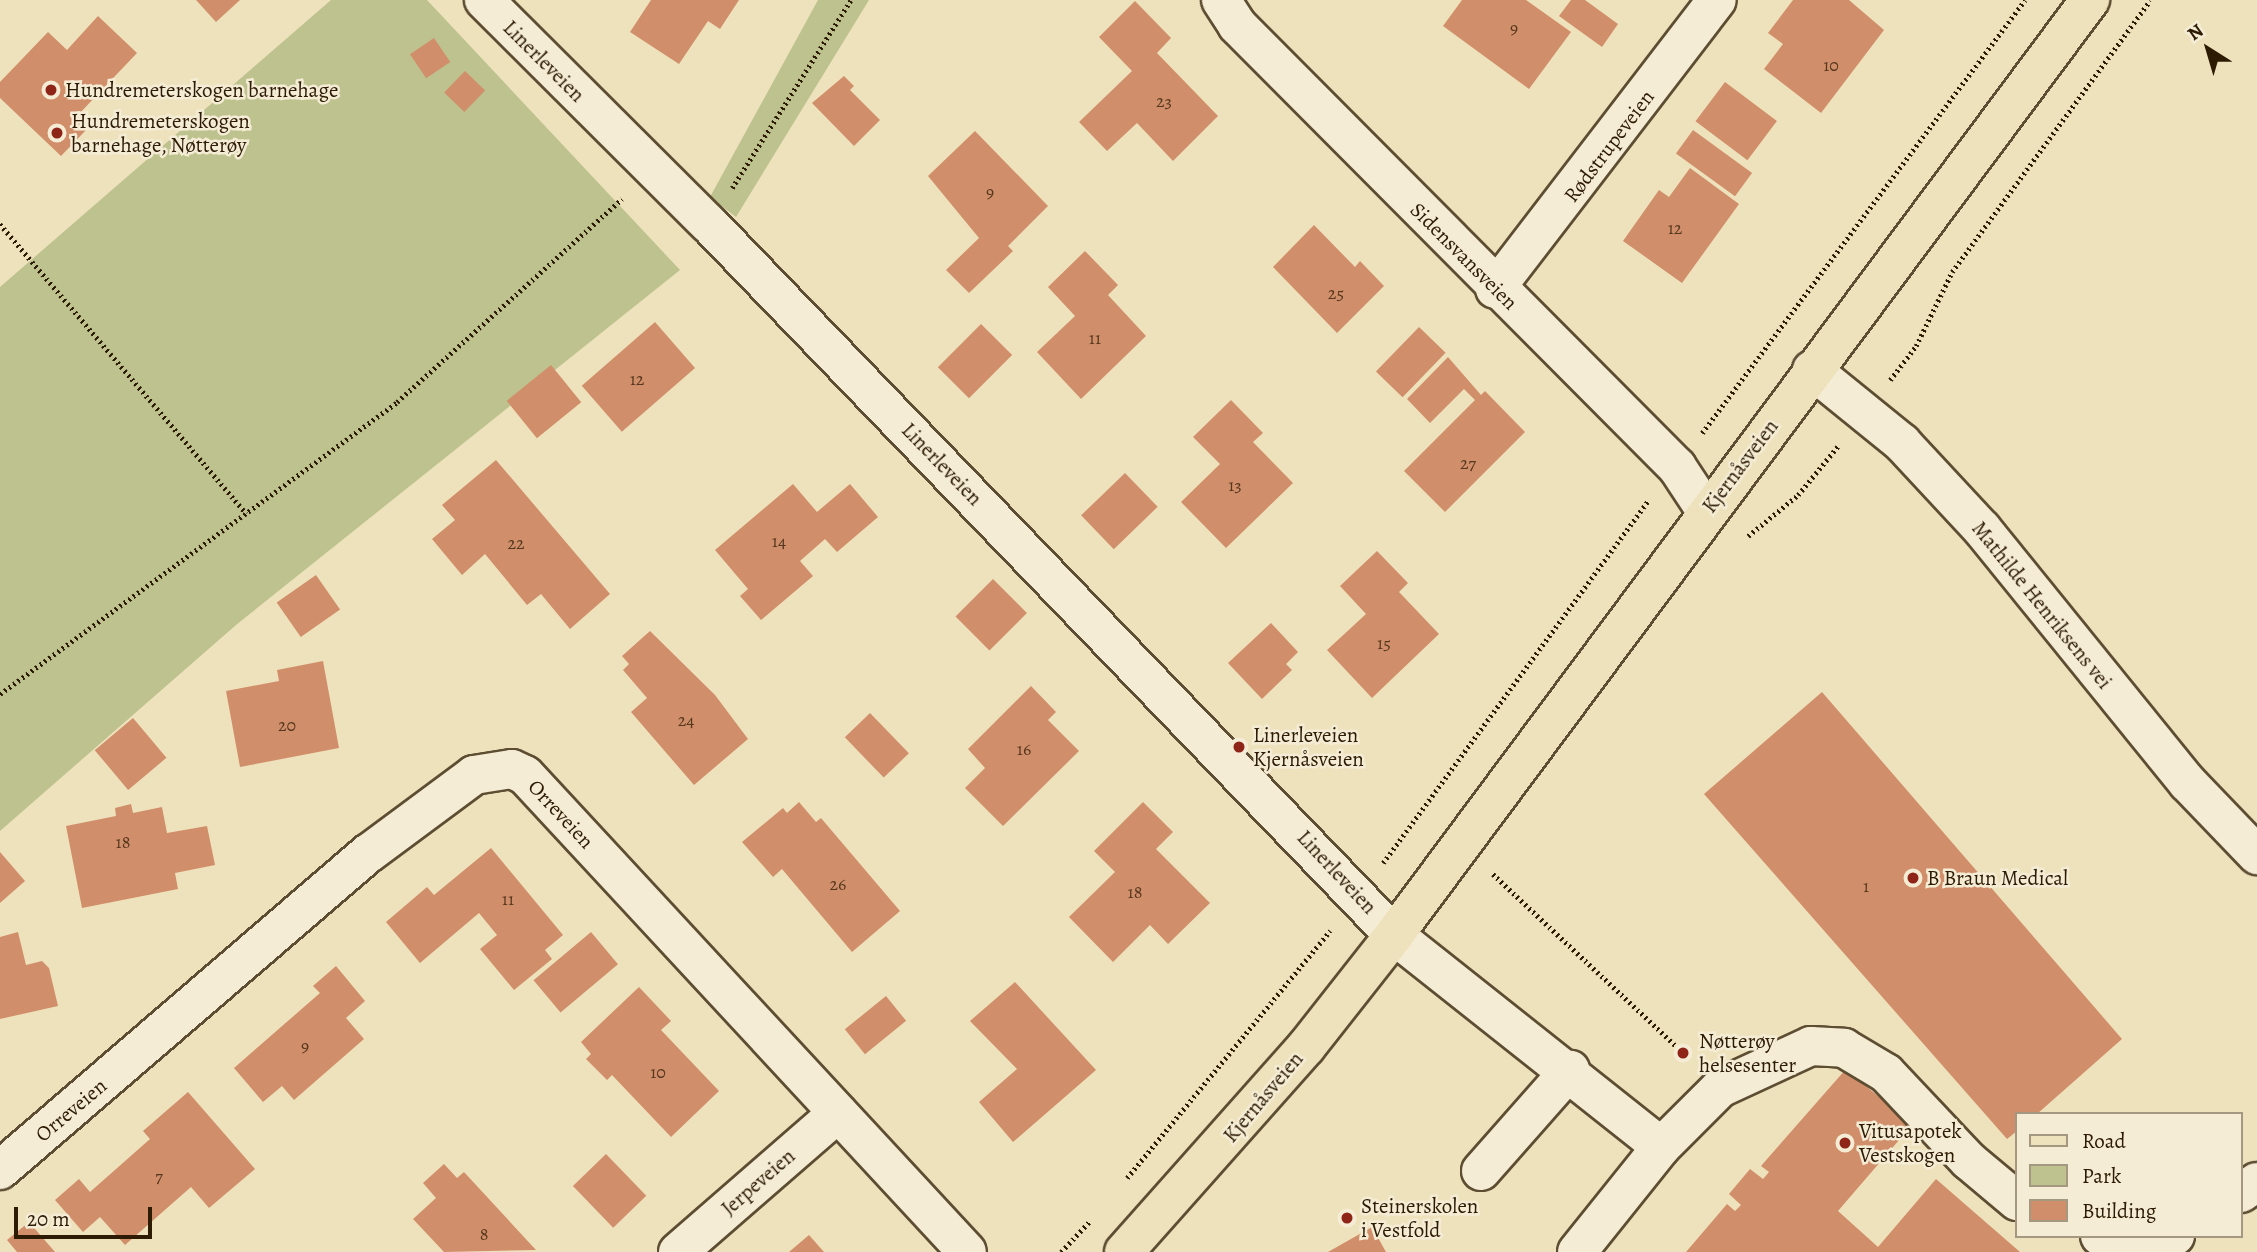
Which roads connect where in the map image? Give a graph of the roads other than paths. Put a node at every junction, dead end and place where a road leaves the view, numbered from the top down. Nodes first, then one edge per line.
1 (484, 0) edge
2 (1221, 0) edge
3 (1717, 0) edge
4 (2090, 0) edge
5 (1495, 289) junction
6 (1812, 370) junction
7 (1706, 511) junction
8 (2257, 855) edge
9 (1394, 934) junction
10 (1570, 1070) junction
11 (838, 1112) junction
12 (1661, 1147) junction
13 (0, 1170) edge
14 (1481, 1171) dead end
15 (2016, 1200) edge
16 (2105, 1238) edge
17 (2172, 1238) edge
18 (678, 1252) edge
19 (967, 1252) edge
20 (1124, 1252) edge
21 (1577, 1252) edge
22 (2139, 1252) edge
23 (2151, 1252) edge

1 - 9 street, Linerleveien
2 - 5 street, Sidensvansveien
3 - 5 street, Rødstrupeveien
4 - 6 main road, Kjernåsveien
5 - 7 street, Sidensvansveien
6 - 7 main road, Kjernåsveien
6 - 8 street, Mathilde Henriksens vei
7 - 9 main road, Kjernåsveien
9 - 10 street
9 - 20 main road, Kjernåsveien
10 - 12 street
10 - 14 street
11 - 13 street, Orreveien
11 - 18 street, Jerpeveien
11 - 19 street, Orreveien
12 - 15 street
12 - 21 street
16 - 22 street
17 - 23 street

